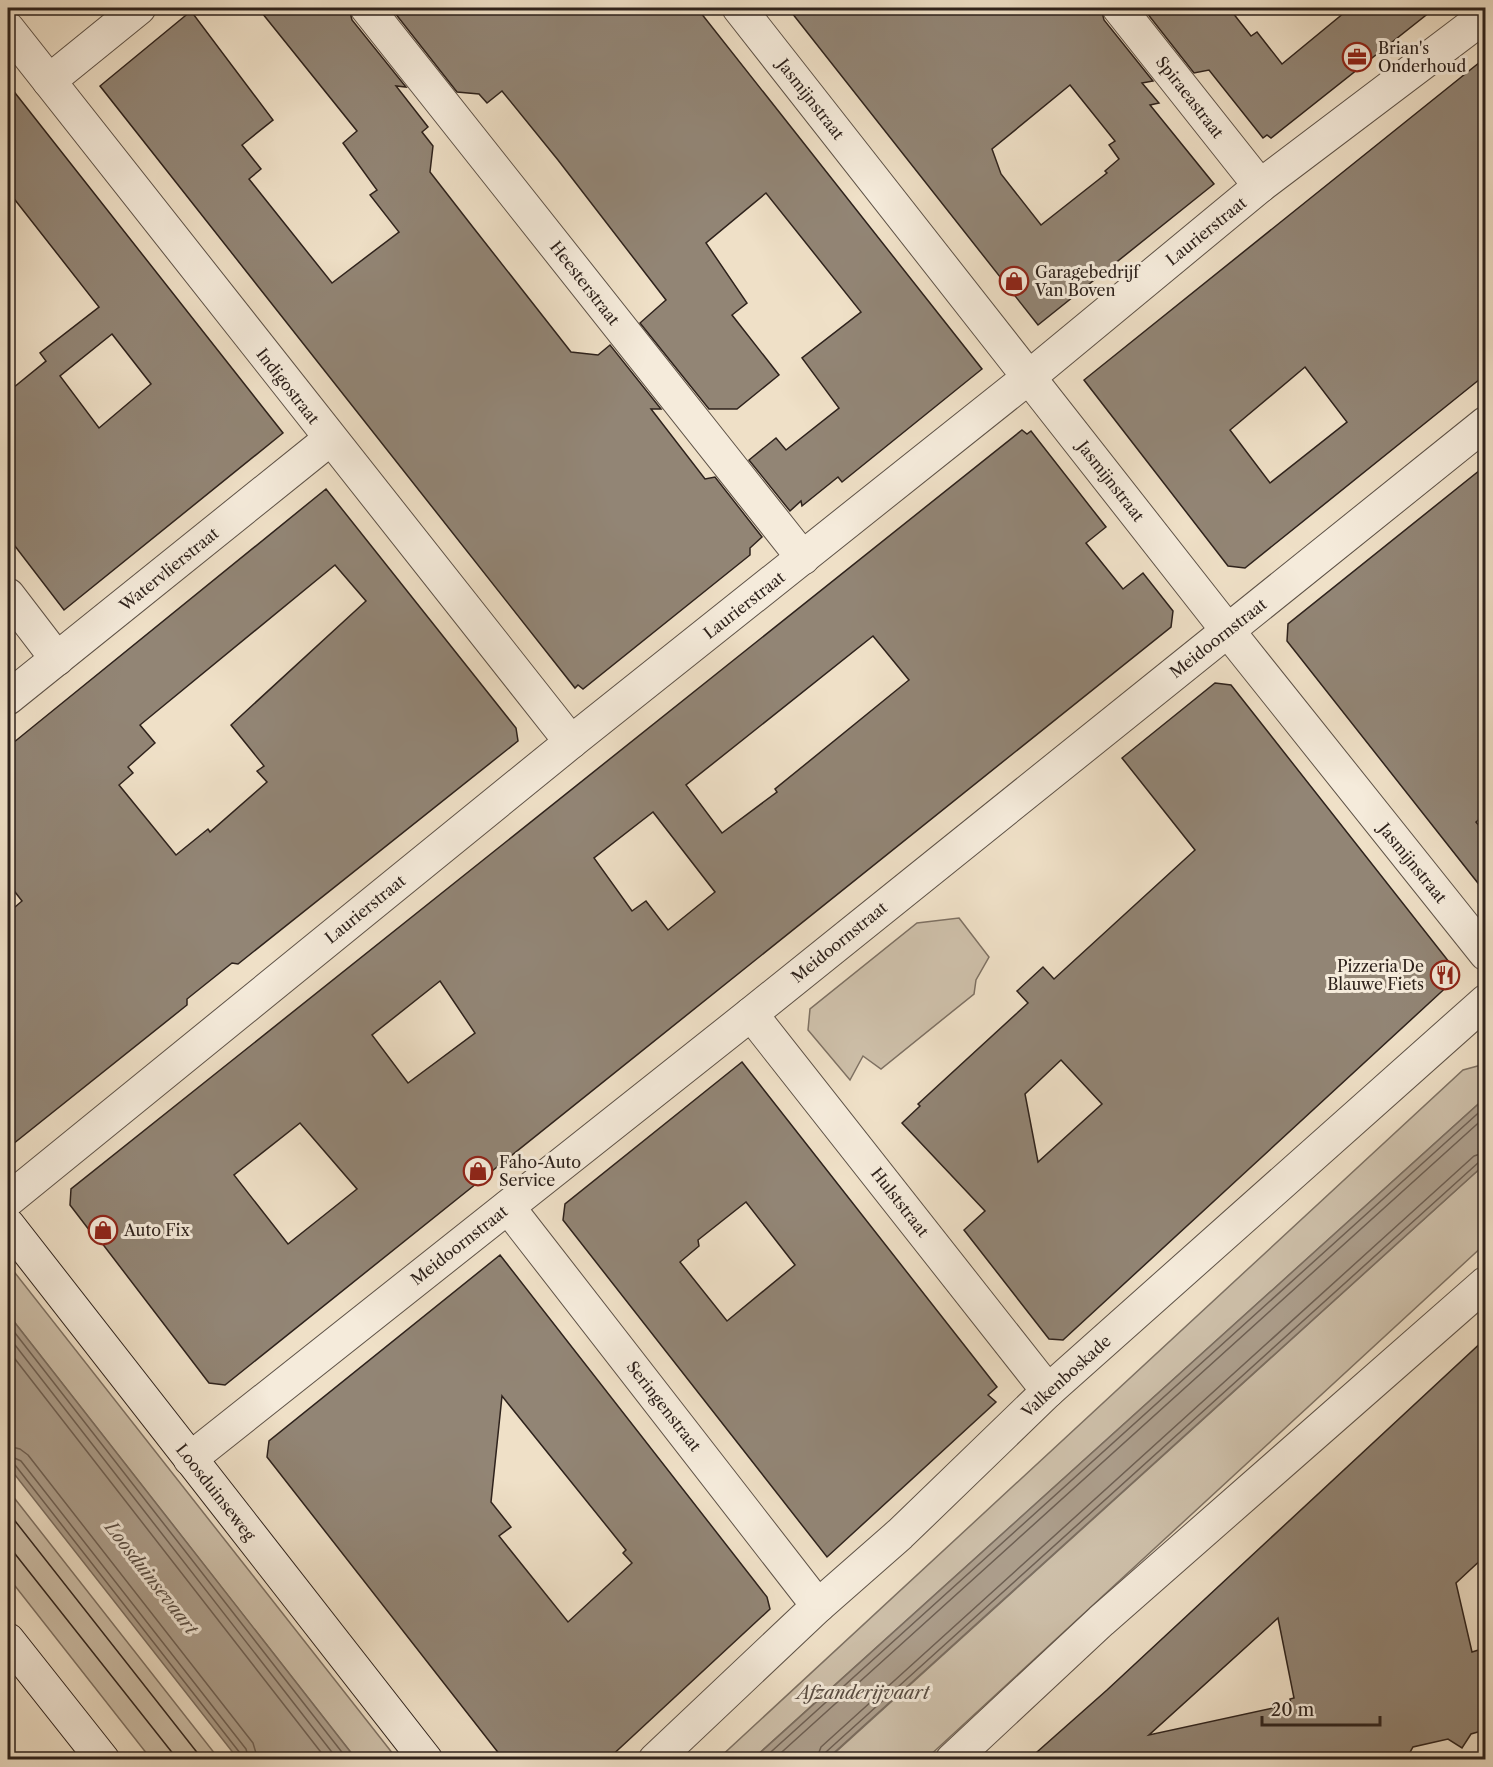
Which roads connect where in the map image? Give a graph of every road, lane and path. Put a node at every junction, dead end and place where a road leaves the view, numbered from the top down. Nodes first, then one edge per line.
1 (139, 8) edge
2 (368, 8) edge
3 (739, 8) edge
4 (1119, 8) edge
5 (1485, 15) edge
6 (8, 29) edge
7 (49, 81) junction
8 (1260, 186) junction
9 (1029, 377) junction
10 (1485, 423) edge
11 (330, 439) junction
12 (803, 558) junction
13 (8, 595) edge
14 (1228, 631) junction
15 (57, 659) junction
16 (8, 698) edge
17 (571, 741) junction
18 (1485, 954) edge
19 (1485, 1000) edge
20 (750, 1014) junction
21 (8, 1200) edge
22 (508, 1206) junction
23 (8, 1225) edge
24 (1485, 1284) edge
25 (1048, 1391) junction
26 (190, 1459) junction
27 (818, 1606) junction
28 (8, 1640) edge
29 (103, 1760) edge
30 (426, 1760) edge
31 (655, 1760) edge
32 (952, 1760) edge

1 - 7 street
2 - 12 street, Heesterstraat
3 - 9 street, Jasmijnstraat
4 - 8 street, Spiraeastraat
5 - 8 street, Laurierstraat
6 - 7 street, Indigostraat
7 - 11 street, Indigostraat
8 - 9 street, Laurierstraat
9 - 12 street, Laurierstraat
9 - 14 street, Jasmijnstraat
10 - 14 street, Meidoornstraat
11 - 15 street, Watervlierstraat
11 - 17 street, Indigostraat
12 - 17 street, Laurierstraat
13 - 15 street
14 - 18 street, Jasmijnstraat
14 - 20 street, Meidoornstraat
15 - 16 street, Watervlierstraat
17 - 21 street, Laurierstraat
19 - 25 street, Valkenboskade
20 - 22 street, Meidoornstraat
20 - 25 street, Hulststraat
22 - 26 street, Meidoornstraat
22 - 27 street, Seringenstraat
23 - 26 street, Loosduinseweg
24 - 32 street
25 - 27 street, Valkenboskade
26 - 30 street, Loosduinseweg
27 - 31 street, Valkenboskade
28 - 29 street

